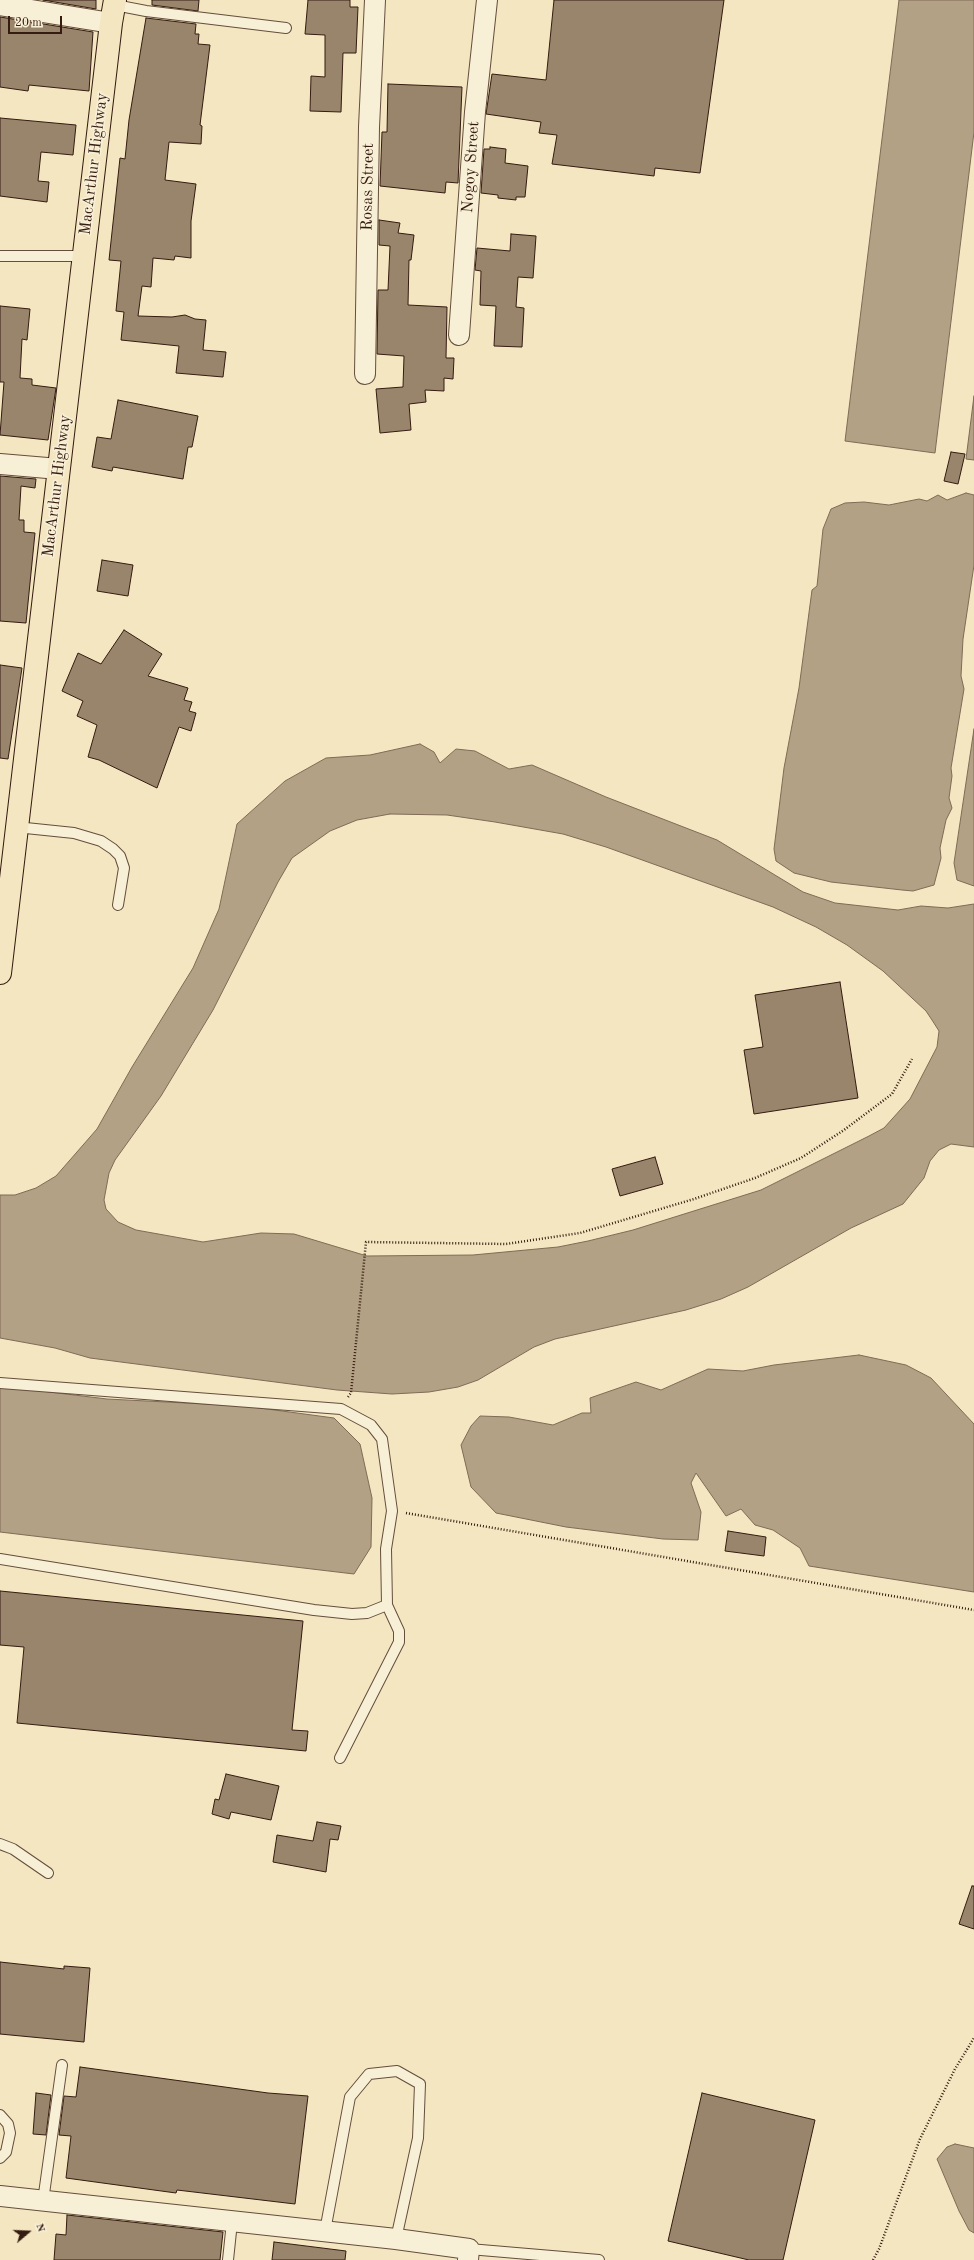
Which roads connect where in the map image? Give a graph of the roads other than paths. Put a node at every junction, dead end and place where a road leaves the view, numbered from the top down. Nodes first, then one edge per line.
1 (376, 0) edge
2 (488, 0) edge
3 (0, 5) edge
4 (114, 9) edge
5 (286, 28) dead end
6 (0, 256) edge
7 (84, 256) junction
8 (459, 335) dead end
9 (365, 374) dead end
10 (0, 464) edge
11 (59, 469) junction
12 (10, 839) edge
13 (118, 905) dead end
14 (0, 973) edge
15 (0, 1383) edge
16 (0, 1559) edge
17 (387, 1605) junction
18 (340, 1758) dead end
19 (0, 1844) edge
20 (48, 1873) dead end
21 (62, 2065) dead end
22 (0, 2115) edge
23 (0, 2158) edge
24 (0, 2196) edge
25 (43, 2202) junction
26 (232, 2222) junction
27 (325, 2231) junction
28 (396, 2239) junction
29 (468, 2255) edge
30 (228, 2260) edge
31 (599, 2260) edge

1 - 9 street, Rosas Street
2 - 8 street, Nogoy Street
3 - 4 street
4 - 5 lane
4 - 7 highway, MacArthur Highway
6 - 7 lane
7 - 11 highway, MacArthur Highway
10 - 11 street
11 - 12 highway, MacArthur Highway
12 - 13 lane
12 - 14 highway, MacArthur Highway
15 - 17 lane
16 - 17 lane
17 - 18 lane
19 - 20 lane
21 - 25 lane
22 - 23 lane
24 - 25 street
25 - 26 street
26 - 27 street
26 - 30 lane
27 - 28 street
27 - 28 lane
28 - 29 street
29 - 31 lane

